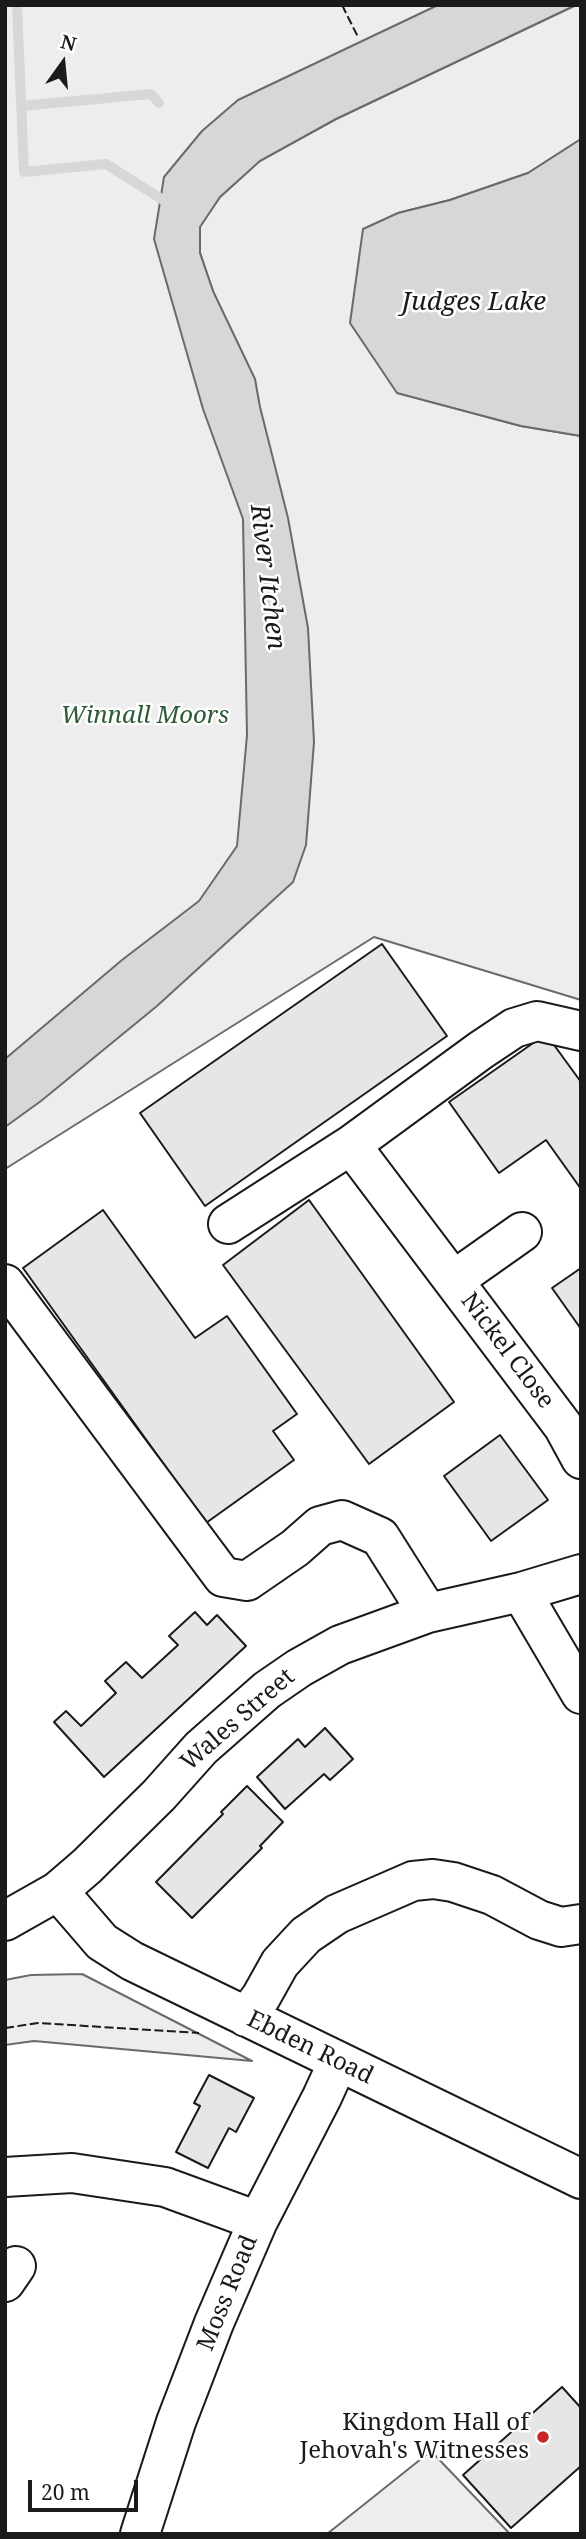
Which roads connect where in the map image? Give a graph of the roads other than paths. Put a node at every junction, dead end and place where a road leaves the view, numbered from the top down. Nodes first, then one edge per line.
1 (581, 1031) edge
2 (351, 1145) junction
3 (228, 1224) dead end
4 (522, 1233) dead end
5 (454, 1280) junction
6 (5, 1284) edge
7 (581, 1458) edge
8 (552, 1582) edge
9 (428, 1613) junction
10 (581, 1694) edge
11 (58, 1891) junction
12 (5, 1921) edge
13 (581, 1924) edge
14 (246, 2017) junction
15 (338, 2062) junction
16 (5, 2177) edge
17 (581, 2179) edge
18 (258, 2221) junction
19 (140, 2534) edge

1 - 2 street
2 - 3 street
2 - 5 street, Nickel Close
4 - 5 street, Nickel Close
5 - 7 street, Nickel Close
6 - 9 street
8 - 9 street, Wales Street
8 - 10 street
9 - 11 street, Wales Street
11 - 12 street, Wales Street
11 - 14 street, Ebden Road
13 - 14 street
14 - 15 street, Ebden Road
15 - 17 street, Ebden Road
15 - 18 street, Moss Road
16 - 18 street
18 - 19 street, Moss Road

